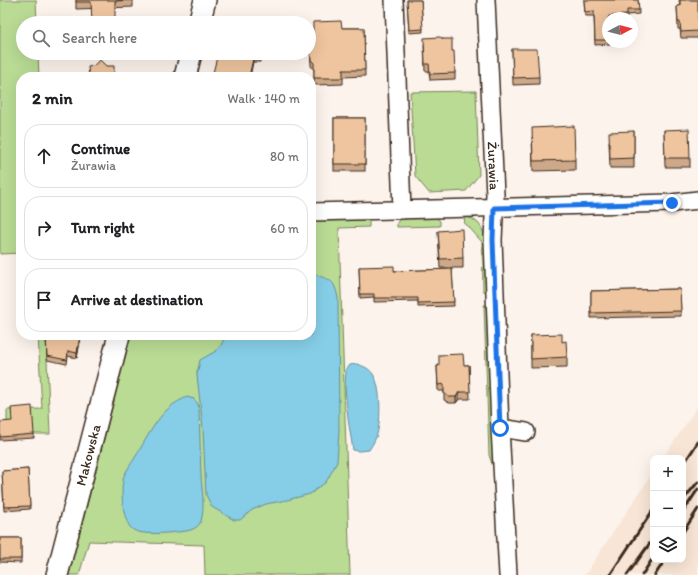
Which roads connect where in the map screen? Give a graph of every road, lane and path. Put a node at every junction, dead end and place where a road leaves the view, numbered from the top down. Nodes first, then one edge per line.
1 (205, 0) edge
2 (394, 0) edge
3 (486, 0) edge
4 (201, 16) edge
5 (189, 60) edge
6 (186, 72) edge
7 (698, 200) edge
8 (494, 208) junction
9 (402, 210) junction
10 (316, 212) edge
11 (117, 340) edge
12 (500, 428) junction
13 (526, 432) dead end
14 (57, 575) edge
15 (508, 575) edge

1 - 4 street
2 - 9 street
3 - 8 street, Żurawia
5 - 6 street
7 - 8 street
8 - 9 street
8 - 12 street, Żurawia
9 - 10 street
11 - 14 street, Makowska
12 - 13 street
12 - 15 street, Żurawia

